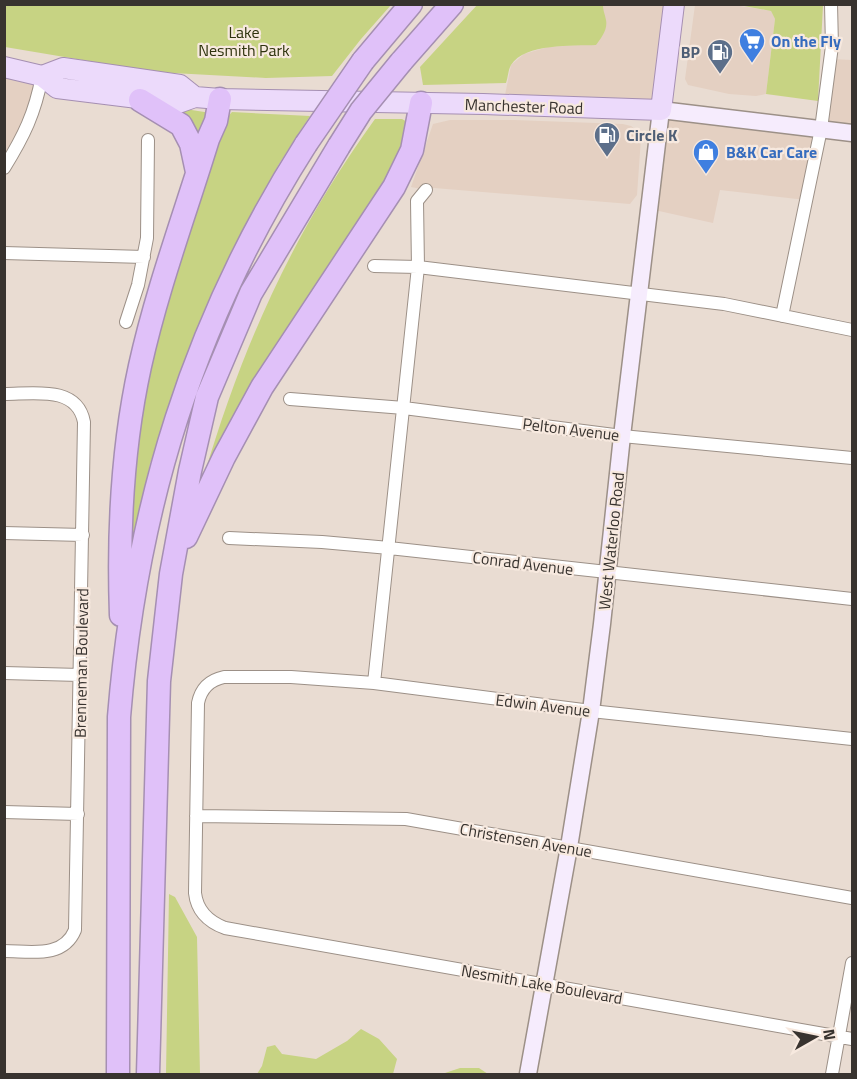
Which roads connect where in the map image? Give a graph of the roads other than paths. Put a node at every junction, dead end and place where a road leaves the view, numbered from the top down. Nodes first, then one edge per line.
1 (411, 4) edge
2 (452, 4) edge
3 (674, 4) edge
4 (831, 4) edge
5 (4, 67) edge
6 (42, 76) junction
7 (195, 97) junction
8 (220, 99) junction
9 (140, 100) junction
10 (421, 103) junction
11 (661, 111) junction
12 (821, 129) junction
13 (852, 133) edge
14 (148, 140) dead end
15 (4, 168) edge
16 (197, 175) junction
17 (426, 190) dead end
18 (4, 253) edge
19 (144, 257) junction
20 (374, 266) dead end
21 (418, 267) junction
22 (639, 293) junction
23 (782, 316) junction
24 (126, 322) dead end
25 (852, 330) edge
26 (4, 394) edge
27 (290, 399) dead end
28 (404, 408) junction
29 (622, 435) junction
30 (852, 458) edge
31 (4, 533) edge
32 (83, 535) junction
33 (229, 538) dead end
34 (388, 548) junction
35 (172, 565) junction
36 (606, 573) junction
37 (852, 599) edge
38 (123, 666) junction
39 (4, 673) edge
40 (80, 675) junction
41 (374, 683) junction
42 (591, 711) junction
43 (852, 739) edge
44 (4, 812) edge
45 (78, 814) junction
46 (196, 816) junction
47 (569, 847) junction
48 (852, 898) edge
49 (4, 951) edge
50 (852, 963) edge
51 (544, 985) junction
52 (840, 1037) junction
53 (852, 1039) edge
54 (118, 1074) edge
55 (148, 1074) edge
56 (528, 1074) edge
57 (832, 1074) edge

1 - 38 highway, bridge
2 - 35 highway, bridge
3 - 11 main road, West Waterloo Road
4 - 12 street
5 - 6 main road, Manchester Road
6 - 7 main road, Manchester Road
6 - 9 main road, Manchester Road
6 - 15 street
7 - 8 main road, Manchester Road
7 - 9 main road, Manchester Road
8 - 10 main road, Manchester Road
8 - 16 highway
9 - 16 highway
10 - 11 main road, Manchester Road
10 - 35 highway
11 - 12 main road, Manchester Road
11 - 22 main road, West Waterloo Road
12 - 13 main road, Manchester Road
12 - 23 street
14 - 19 street
16 - 38 highway
17 - 21 street
18 - 19 street
19 - 24 street
20 - 21 street
21 - 22 street
21 - 28 street
22 - 23 street
22 - 29 main road, West Waterloo Road
23 - 25 street
26 - 32 street, Brenneman Boulevard
27 - 28 street, Pelton Avenue
28 - 29 street, Pelton Avenue
28 - 34 street
29 - 30 street, Pelton Avenue
29 - 36 main road, West Waterloo Road
31 - 32 street
32 - 40 street, Brenneman Boulevard
33 - 34 street, Conrad Avenue
34 - 36 street, Conrad Avenue
34 - 41 street
35 - 55 highway
36 - 37 street, Conrad Avenue
36 - 42 main road, West Waterloo Road
38 - 54 highway
39 - 40 street
40 - 45 street, Brenneman Boulevard
41 - 42 street, Edwin Avenue
41 - 46 street, Edwin Avenue
42 - 43 street, Edwin Avenue
42 - 47 main road, West Waterloo Road
44 - 45 street
45 - 49 street, Brenneman Boulevard
46 - 47 street, Christensen Avenue
46 - 51 street, Nesmith Lake Boulevard
47 - 48 street, Christensen Avenue
47 - 51 main road, West Waterloo Road
50 - 52 street
51 - 52 street, Nesmith Lake Boulevard
51 - 56 main road, West Waterloo Road
52 - 53 street, Nesmith Lake Boulevard
52 - 57 street

